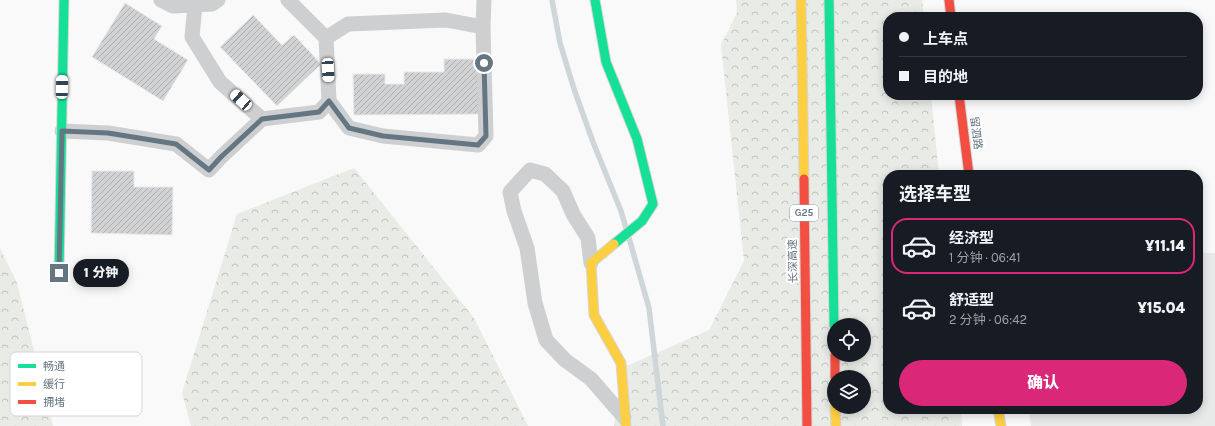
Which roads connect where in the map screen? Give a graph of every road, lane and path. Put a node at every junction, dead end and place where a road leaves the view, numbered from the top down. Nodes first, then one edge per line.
1 (64, 0) edge
2 (161, 0) edge
3 (218, 0) edge
4 (288, 0) edge
5 (484, 0) edge
6 (595, 0) edge
7 (801, 0) edge
8 (829, 0) edge
9 (949, 0) edge
10 (195, 5) junction
11 (950, 12) edge
12 (483, 27) junction
13 (326, 38) junction
14 (960, 100) edge
15 (329, 101) junction
16 (262, 119) junction
17 (62, 131) junction
18 (968, 170) edge
19 (591, 263) junction
20 (59, 273) dead end
21 (834, 318) edge
22 (835, 414) edge
23 (999, 414) edge
24 (625, 422) edge
25 (807, 426) edge
26 (836, 426) edge
27 (1001, 426) edge

1 - 17 main road
2 - 10 street
3 - 10 street
4 - 13 street
5 - 12 street
6 - 19 main road
7 - 25 main road, 长深高速 / G25
8 - 21 main road, G25
9 - 11 main road
10 - 16 street
12 - 13 street
12 - 15 street
13 - 15 street
14 - 18 main road, 留泗路
15 - 16 street
16 - 17 street
17 - 20 main road
19 - 24 main road
19 - 24 street
22 - 26 main road
23 - 27 main road

